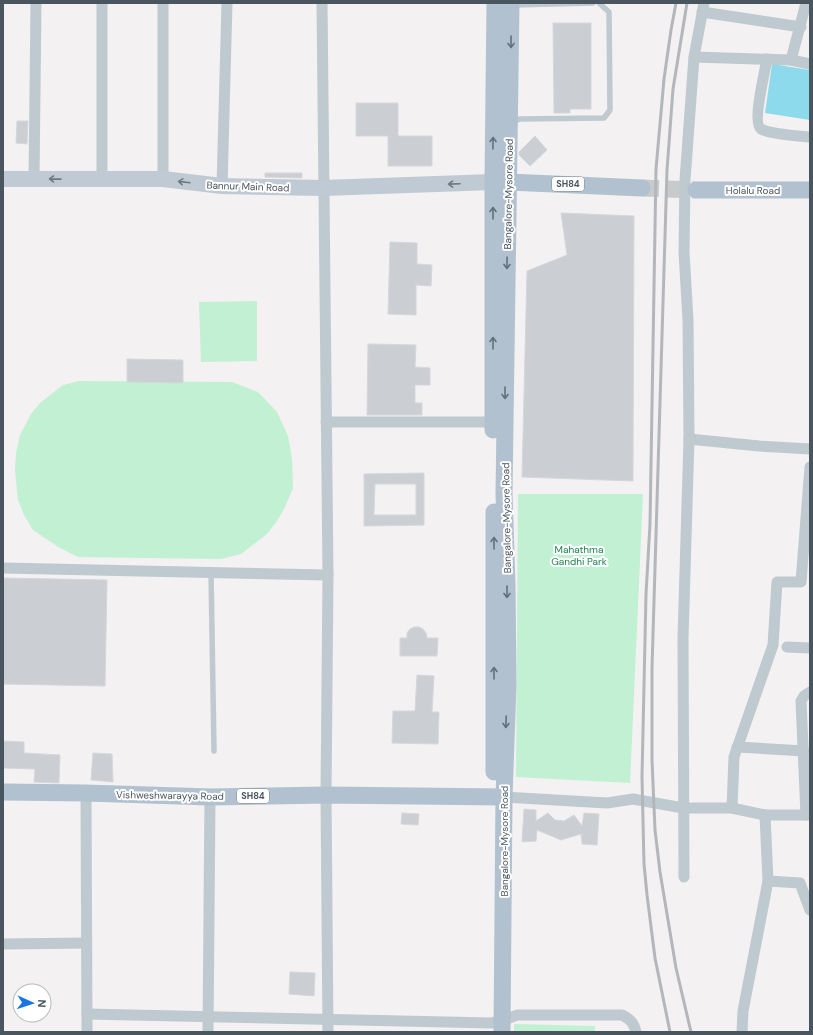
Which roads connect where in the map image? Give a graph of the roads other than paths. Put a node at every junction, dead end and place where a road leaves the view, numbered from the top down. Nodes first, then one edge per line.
1 (36, 3) edge
2 (102, 3) edge
3 (163, 3) edge
4 (227, 3) edge
5 (322, 3) edge
6 (593, 3) edge
7 (598, 3) edge
8 (806, 3) edge
9 (503, 4) edge
10 (703, 7) edge
11 (805, 21) edge
12 (694, 57) junction
13 (767, 59) junction
14 (792, 60) junction
15 (810, 64) edge
16 (510, 122) junction
17 (810, 137) edge
18 (3, 179) edge
19 (34, 179) junction
20 (163, 179) junction
21 (102, 180) junction
22 (501, 182) junction
23 (222, 186) junction
24 (323, 188) junction
25 (642, 188) tunnel mouth
26 (696, 190) tunnel mouth
27 (810, 190) edge
28 (326, 422) junction
29 (493, 422) junction
30 (689, 439) junction
31 (810, 449) edge
32 (810, 467) edge
33 (3, 568) edge
34 (211, 572) junction
35 (328, 575) junction
36 (787, 647) dead end
37 (810, 648) edge
38 (810, 692) edge
39 (737, 747) junction
40 (804, 751) junction
41 (214, 752) dead end
42 (3, 792) edge
43 (86, 793) junction
44 (326, 795) junction
45 (499, 796) junction
46 (210, 797) junction
47 (683, 808) junction
48 (732, 808) junction
49 (765, 815) junction
50 (808, 815) edge
51 (684, 877) dead end
52 (768, 880) junction
53 (807, 890) edge
54 (810, 910) edge
55 (86, 943) junction
56 (3, 944) edge
57 (87, 1014) junction
58 (209, 1016) junction
59 (328, 1019) junction
60 (496, 1027) edge
61 (87, 1032) edge
62 (208, 1032) edge
63 (328, 1032) edge
64 (636, 1032) edge
65 (742, 1032) edge

1 - 19 street
2 - 21 street
3 - 20 street
4 - 23 street
5 - 24 street
6 - 9 lane
7 - 16 lane
8 - 11 street
9 -> 16 main road, Bangalore-Mysore Road
22 -> 9 main road, Bangalore-Mysore Road
10 - 11 street
10 - 12 street
11 - 14 street
12 - 13 street
12 - 30 street
13 - 14 street
13 - 17 street
14 - 15 street
16 - 22 main road, Bangalore-Mysore Road
18 - 19 main road, Bannur Main Road
21 -> 19 main road, Bannur Main Road
20 - 21 main road, Bannur Main Road
23 -> 20 main road, Bannur Main Road
22 -> 24 main road, Bannur Main Road
22 - 25 main road, SH84
29 -> 22 main road, Bangalore-Mysore Road
22 -> 45 main road, Bangalore-Mysore Road
23 - 24 main road, Bannur Main Road
24 - 28 street
26 - 27 main road, Holalu Road
28 - 29 street
28 - 35 street
45 -> 29 main road, Bangalore-Mysore Road
30 - 31 street
30 - 47 street
32 - 39 street
33 - 34 street
34 - 35 street
34 - 41 lane
35 - 44 street
36 - 37 street
38 - 40 street
39 - 40 street
39 - 48 street
40 - 50 street
42 - 43 main road, Vishweshwarayya Road / SH84
43 - 46 main road, Vishweshwarayya Road / SH84
43 - 55 street
44 - 45 main road, Vishweshwarayya Road / SH84
44 - 46 main road, Vishweshwarayya Road / SH84
44 - 59 street
45 - 47 street
45 - 60 main road, Bangalore-Mysore Road
46 - 58 street
47 - 48 street
47 - 51 street
48 - 49 street
49 - 50 street
49 - 52 street
52 - 53 street
52 - 65 street
53 - 54 street
55 - 56 street
55 - 57 street
57 - 58 street
57 - 61 street
58 - 59 street
58 - 62 street
59 - 60 street
59 - 63 street
60 - 64 street

